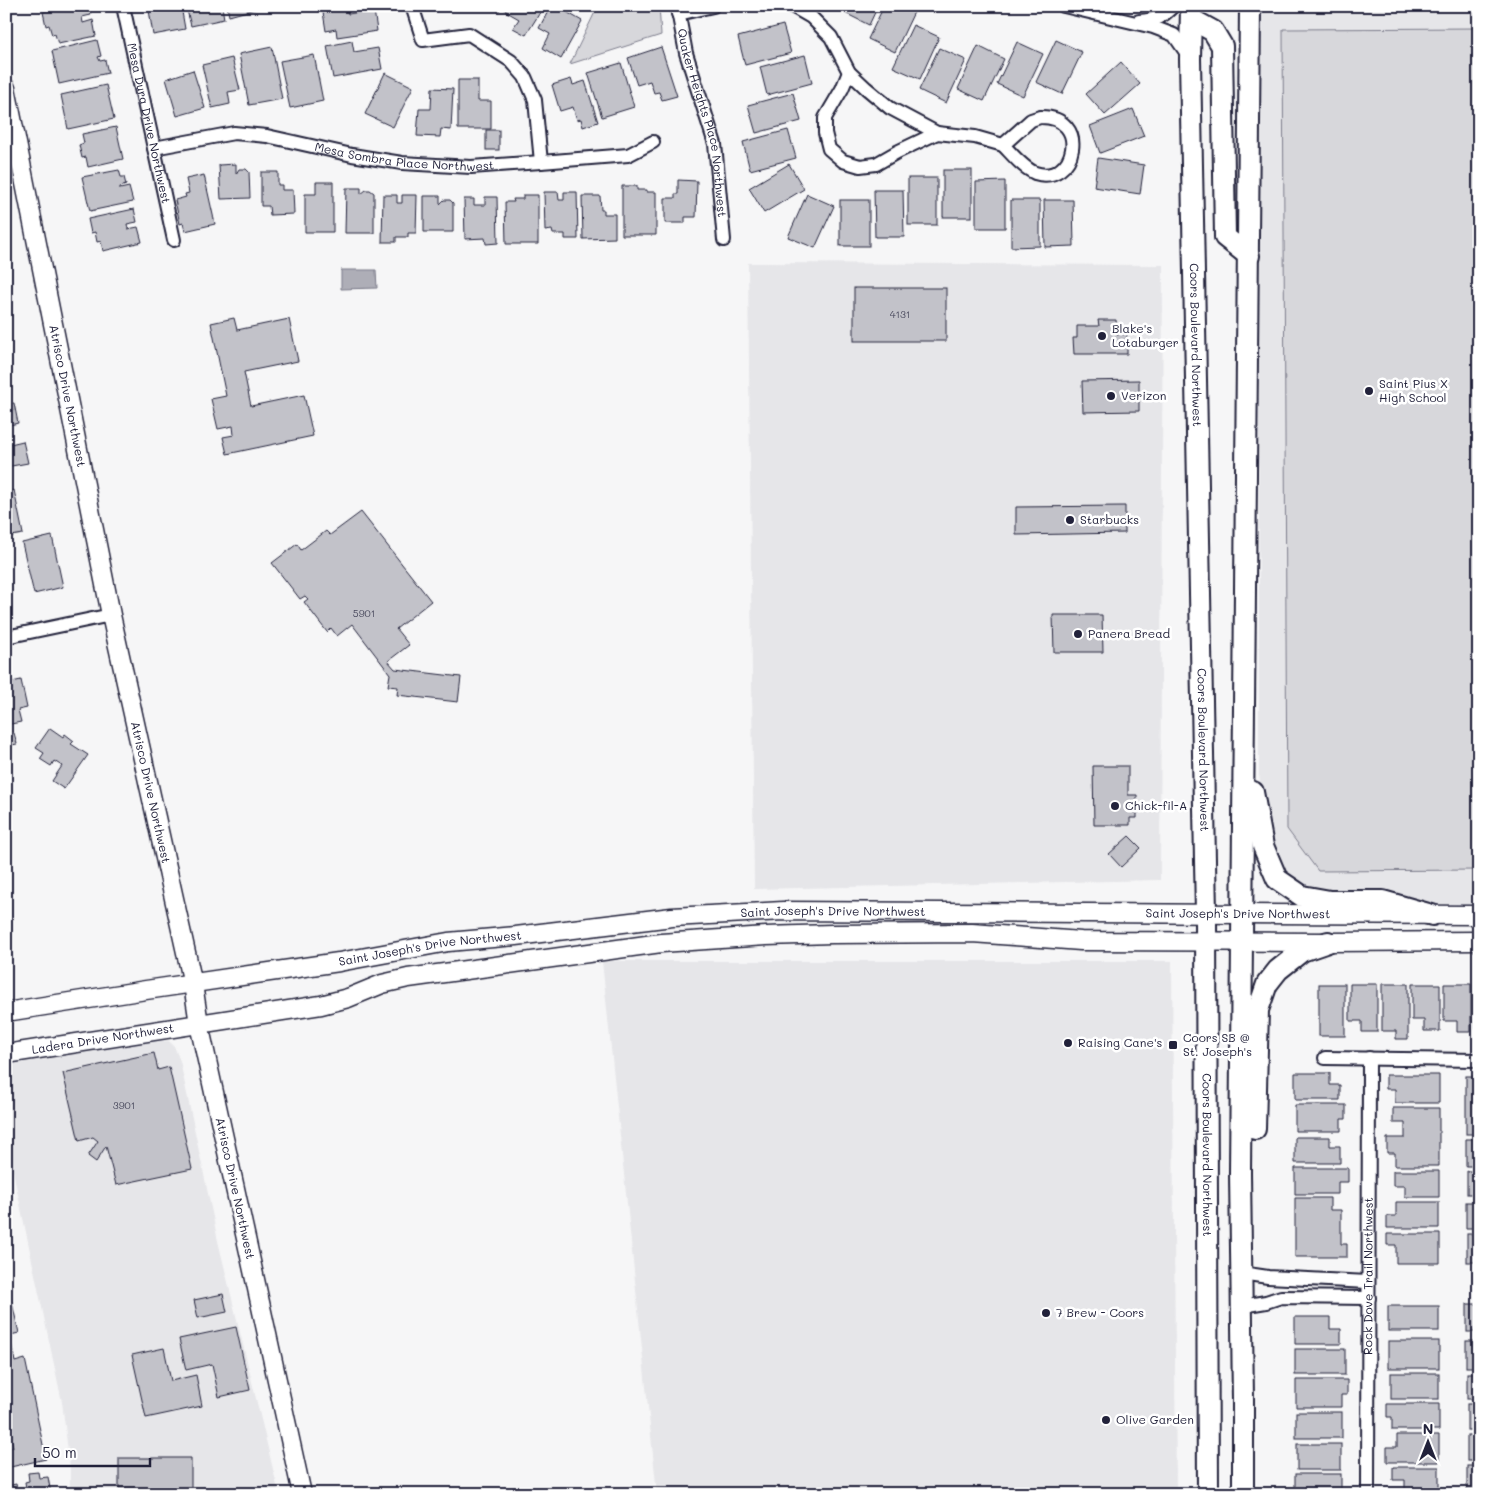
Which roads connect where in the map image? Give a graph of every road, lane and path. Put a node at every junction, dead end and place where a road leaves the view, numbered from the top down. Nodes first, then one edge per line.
1 (123, 6) edge
2 (412, 6) edge
3 (713, 6) edge
4 (792, 6) edge
5 (1064, 6) edge
6 (1173, 6) edge
7 (1250, 6) edge
8 (677, 10) edge
9 (1191, 13) edge
10 (1124, 21) junction
11 (1190, 59) junction
12 (849, 72) junction
13 (6, 88) edge
14 (936, 133) junction
15 (653, 142) dead end
16 (1003, 145) junction
17 (154, 148) junction
18 (541, 162) junction
19 (174, 240) dead end
20 (724, 240) dead end
21 (1249, 256) junction
22 (111, 615) junction
23 (6, 637) edge
24 (1244, 749) junction
25 (783, 911) junction
26 (1206, 914) junction
27 (1243, 914) junction
28 (1432, 915) junction
29 (1479, 915) edge
30 (783, 936) junction
31 (1206, 941) junction
32 (1242, 941) junction
33 (1479, 941) edge
34 (1328, 942) junction
35 (192, 984) junction
36 (6, 1012) edge
37 (199, 1024) junction
38 (6, 1054) edge
39 (1325, 1058) dead end
40 (1369, 1058) junction
41 (1479, 1060) edge
42 (1240, 1173) junction
43 (1241, 1273) junction
44 (1368, 1282) junction
45 (1369, 1298) junction
46 (1242, 1306) junction
47 (302, 1494) edge
48 (1208, 1494) edge
49 (1243, 1494) edge
50 (1368, 1494) edge

1 - 17 street, Mesa Dura Drive Northwest
2 - 18 street
3 - 8 street
4 - 12 street
5 - 10 street
6 - 10 street
7 - 21 main road
8 - 20 street, Quaker Heights Place Northwest
9 - 11 main road, Coors Boulevard Northwest
9 - 21 main road
10 - 11 street
11 - 26 main road, Coors Boulevard Northwest
12 - 14 street
12 - 14 street
13 - 22 street, Atrisco Drive Northwest
14 - 16 street
15 - 18 street, Mesa Sombra Place Northwest
16 - 16 street
17 - 18 street, Mesa Sombra Place Northwest
17 - 19 street, Mesa Dura Drive Northwest
21 - 24 main road
22 - 23 street
22 - 35 street, Atrisco Drive Northwest
24 - 27 main road
24 - 28 main road
25 - 26 street, Saint Joseph's Drive Northwest
25 - 30 street
25 - 35 street, Saint Joseph's Drive Northwest
26 - 27 street, Saint Joseph's Drive Northwest
26 - 31 main road, Coors Boulevard Northwest
27 - 28 street, Saint Joseph's Drive Northwest
27 - 32 main road
28 - 29 street, Saint Joseph's Drive Northwest
30 - 31 street, Saint Joseph's Drive Northwest
30 - 37 street, Saint Joseph's Drive Northwest
31 - 32 street, Saint Joseph's Drive Northwest
31 - 48 main road, Coors Boulevard Northwest
32 - 34 street, Saint Joseph's Drive Northwest
32 - 42 main road
33 - 34 street, Saint Joseph's Drive Northwest
34 - 42 main road
35 - 36 street
35 - 37 street, Atrisco Drive Northwest
37 - 38 street, Ladera Drive Northwest
37 - 47 street, Atrisco Drive Northwest
39 - 40 street
40 - 41 street
40 - 44 street, Rock Dove Trail Northwest
42 - 43 main road
43 - 44 street
43 - 46 main road
44 - 45 street, Rock Dove Trail Northwest
45 - 46 street
45 - 50 street, Rock Dove Trail Northwest
46 - 49 main road

